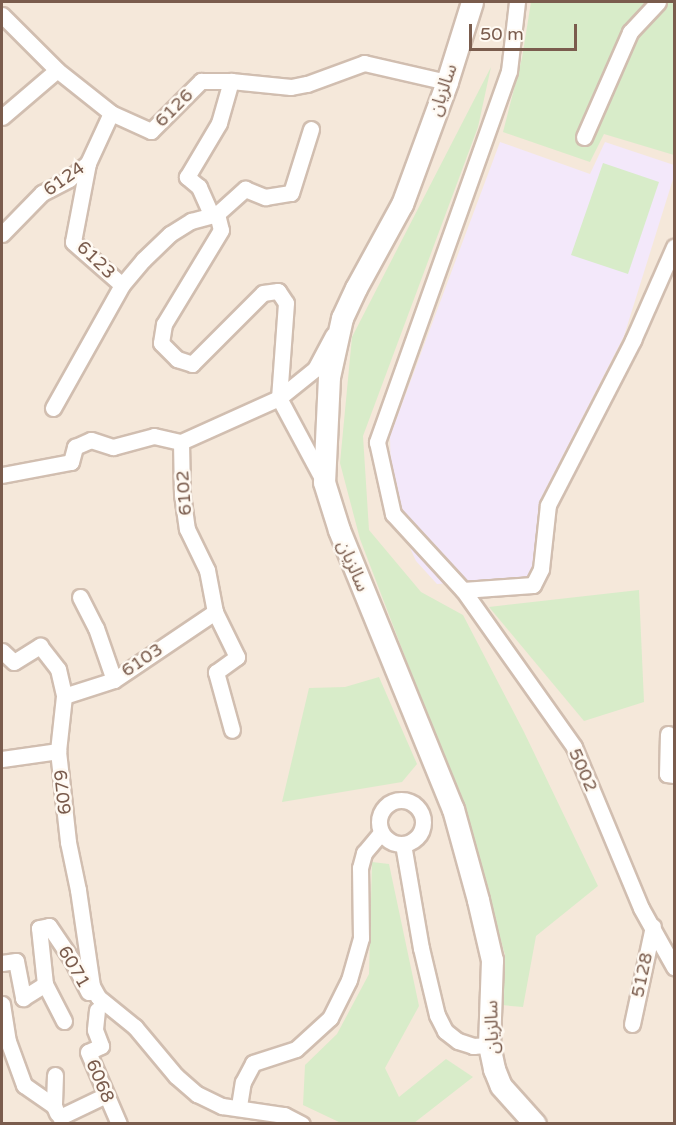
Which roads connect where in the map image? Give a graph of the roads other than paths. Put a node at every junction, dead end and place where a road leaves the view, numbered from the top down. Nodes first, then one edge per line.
1 (472, 2) edge
2 (517, 2) edge
3 (658, 2) edge
4 (2, 15) edge
5 (57, 70) junction
6 (231, 81) junction
7 (447, 82) junction
8 (111, 113) junction
9 (2, 117) edge
10 (311, 129) dead end
11 (584, 137) dead end
12 (88, 163) junction
13 (214, 214) junction
14 (2, 234) edge
15 (675, 247) edge
16 (122, 285) junction
17 (342, 318) junction
18 (279, 398) junction
19 (53, 408) dead end
20 (181, 442) junction
21 (2, 475) edge
22 (324, 482) junction
23 (463, 590) junction
24 (80, 597) dead end
25 (214, 612) junction
26 (2, 651) edge
27 (114, 680) junction
28 (64, 696) junction
29 (232, 730) dead end
30 (668, 734) dead end
31 (58, 751) junction
32 (2, 759) edge
33 (675, 775) edge
34 (381, 833) junction
35 (403, 844) junction
36 (653, 926) junction
37 (2, 963) edge
38 (675, 967) edge
39 (45, 984) junction
40 (2, 1004) edge
41 (102, 1007) junction
42 (64, 1021) dead end
43 (632, 1024) dead end
44 (489, 1045) junction
45 (55, 1075) dead end
46 (106, 1095) junction
47 (239, 1106) junction
48 (58, 1116) edge
49 (119, 1124) edge
50 (302, 1124) edge
51 (535, 1124) edge

1 - 7 street, سالزيان
2 - 23 street, 5002
3 - 11 street
4 - 5 street, 6126
5 - 8 street, 6126
5 - 9 street
6 - 7 street, 6126
6 - 8 street, 6126
6 - 13 street
7 - 17 street, سالزيان
8 - 12 street, 6124
10 - 13 street
12 - 14 street, 6124
12 - 16 street, 6123
13 - 16 street
13 - 18 street
15 - 23 street
16 - 19 street
17 - 18 street
17 - 22 street, سالزيان
18 - 20 street
18 - 22 street
20 - 21 street
20 - 25 street, 6102
22 - 44 street, سالزيان
23 - 36 street, 5002
24 - 27 street
25 - 27 street, 6103
25 - 29 street, 6102
26 - 28 street
27 - 28 street, 6103
28 - 31 street
30 - 33 street
31 - 32 street, 6079
31 - 41 street, 6079
34 - 35 street
34 - 35 street
34 - 47 street
35 - 44 street
36 - 38 street, 5002
36 - 43 street, 5128
37 - 39 street
39 - 41 street, 6071
39 - 42 street
40 - 48 street
41 - 46 street, 6068
41 - 47 street
44 - 51 street, سالزيان
45 - 48 street
46 - 48 street
46 - 49 street, 6068
47 - 50 street

